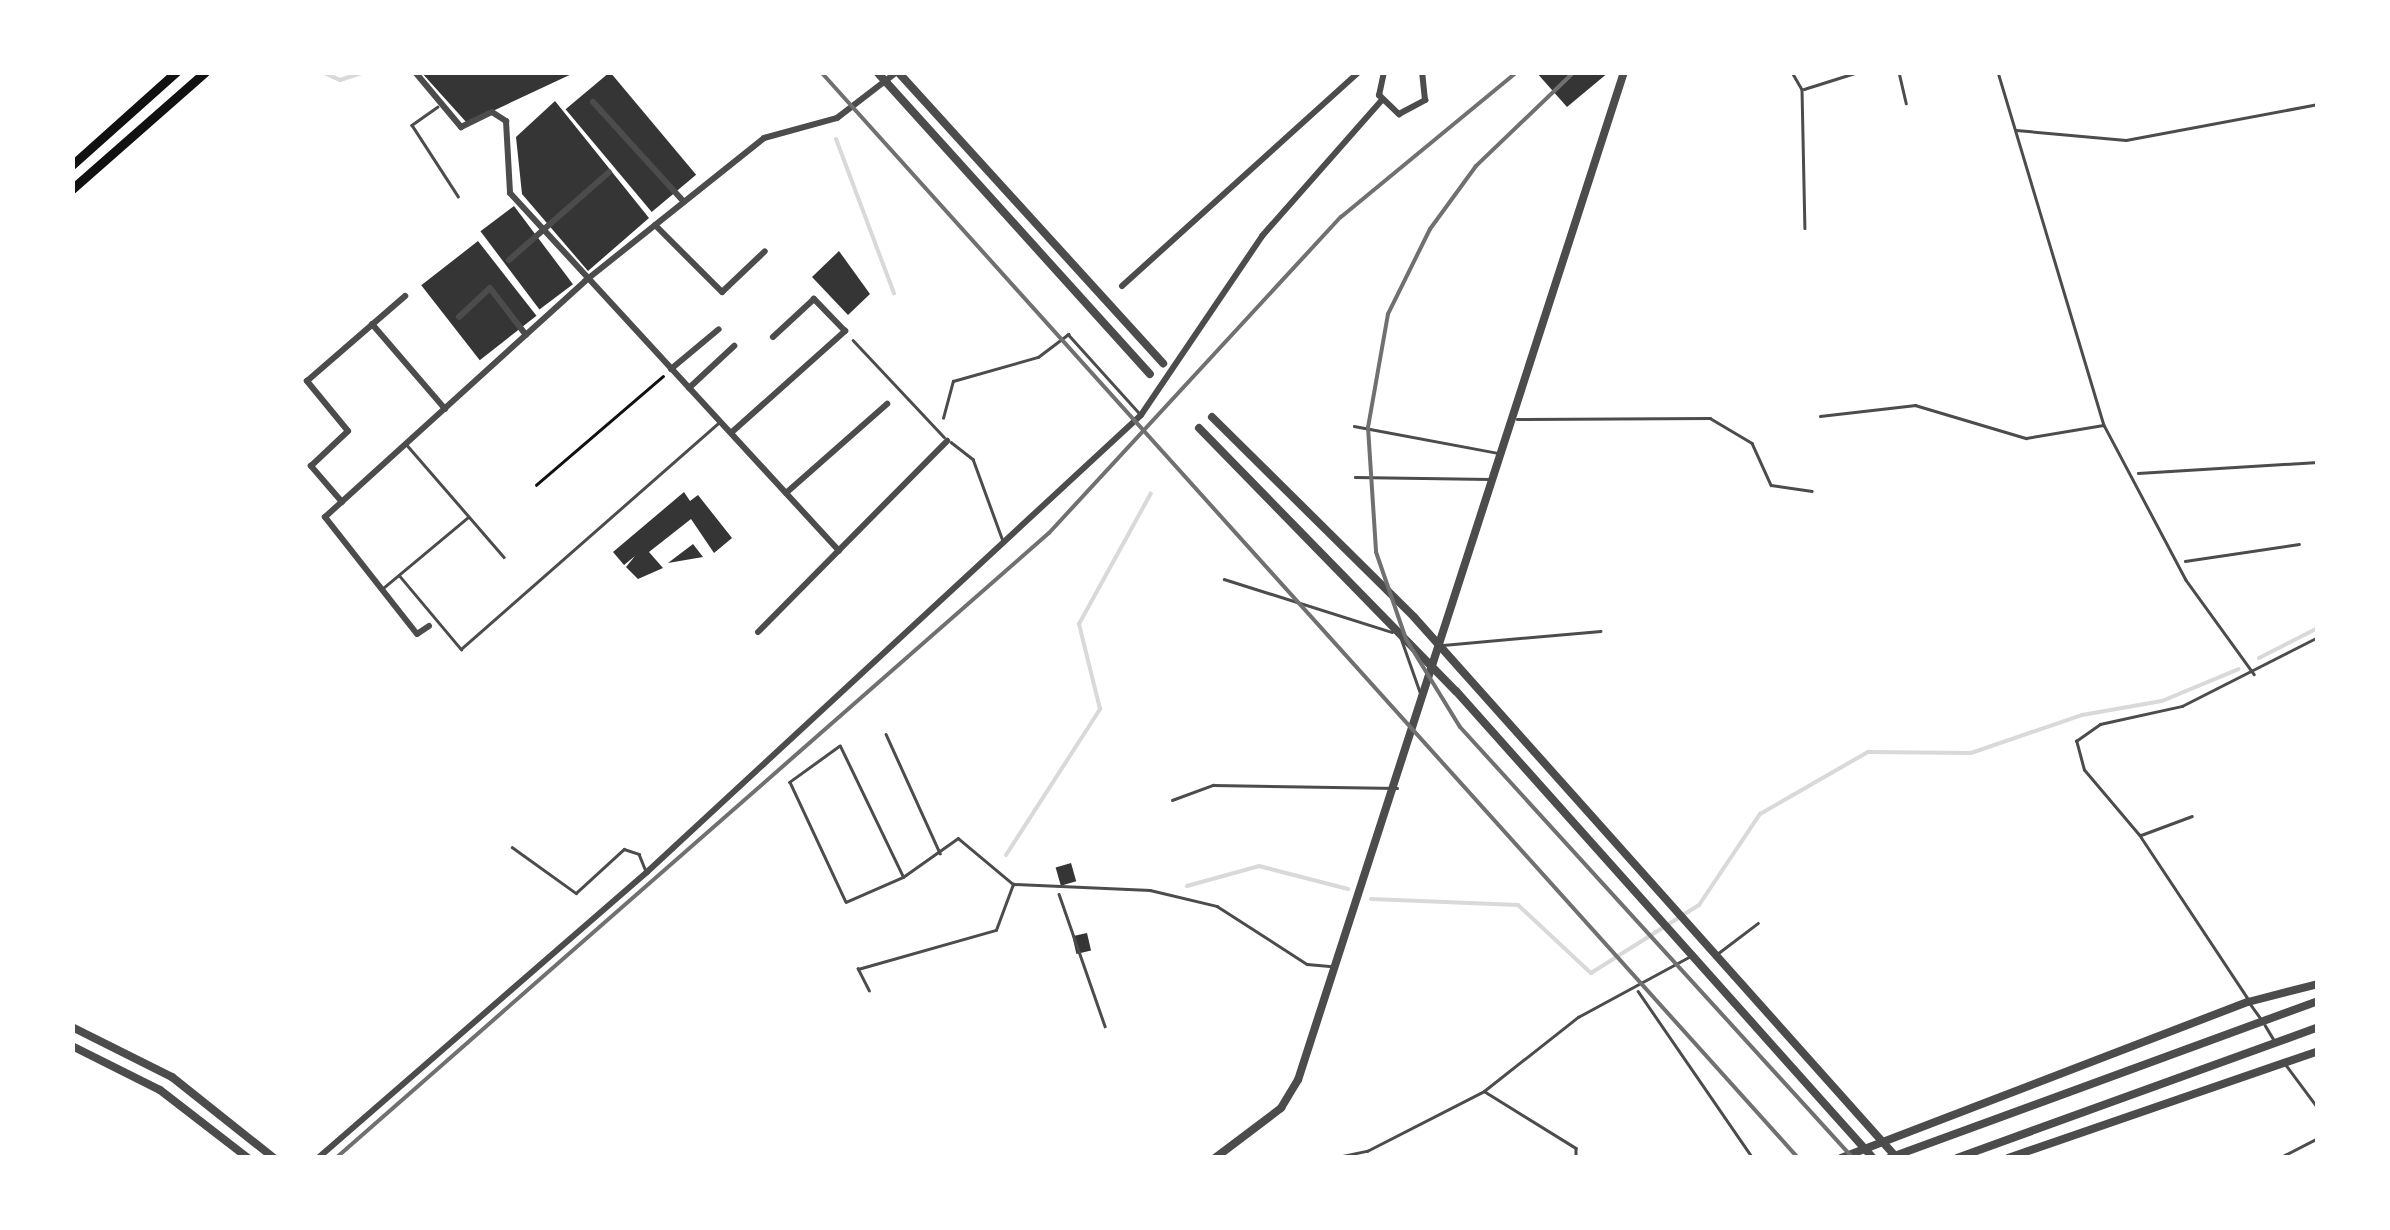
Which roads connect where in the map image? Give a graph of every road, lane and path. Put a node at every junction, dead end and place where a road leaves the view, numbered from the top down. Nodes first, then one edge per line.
1 (176, 72) edge
2 (205, 72) edge
3 (415, 72) edge
4 (877, 72) edge
5 (898, 72) edge
6 (1359, 72) edge
7 (1384, 72) edge
8 (1422, 72) edge
9 (1624, 72) edge
10 (1792, 72) edge
11 (1858, 72) edge
12 (1899, 72) edge
13 (1998, 72) edge
14 (886, 82) junction
15 (1802, 89) junction
16 (1381, 101) junction
17 (592, 102) dead end
18 (1906, 104) dead end
19 (2318, 104) edge
20 (438, 107) junction
21 (2015, 130) junction
22 (72, 165) edge
23 (609, 172) dead end
24 (72, 189) edge
25 (458, 196) dead end
26 (684, 202) junction
27 (655, 225) junction
28 (1805, 228) dead end
29 (545, 231) junction
30 (765, 251) dead end
31 (509, 260) dead end
32 (585, 282) junction
33 (1122, 286) dead end
34 (405, 296) dead end
35 (459, 317) dead end
36 (372, 324) junction
37 (719, 329) dead end
38 (526, 335) junction
39 (773, 337) dead end
40 (853, 340) dead end
41 (734, 346) dead end
42 (1162, 363) dead end
43 (672, 369) junction
44 (1150, 374) dead end
45 (689, 388) junction
46 (887, 404) dead end
47 (445, 408) junction
48 (1141, 415) junction
49 (1820, 416) dead end
50 (1212, 417) dead end
51 (944, 418) dead end
52 (1510, 419) junction
53 (720, 420) junction
54 (2104, 425) junction
55 (1354, 426) dead end
56 (1199, 428) dead end
57 (732, 432) junction
58 (947, 441) junction
59 (406, 444) junction
60 (1500, 453) junction
61 (2318, 462) edge
62 (2136, 472) junction
63 (1354, 476) dead end
64 (1491, 479) junction
65 (536, 485) dead end
66 (1812, 491) dead end
67 (786, 493) junction
68 (342, 502) junction
69 (470, 516) junction
70 (1004, 544) junction
71 (2300, 544) dead end
72 (839, 551) junction
73 (504, 557) dead end
74 (2183, 561) junction
75 (399, 575) junction
76 (1224, 579) dead end
77 (382, 589) junction
78 (429, 626) dead end
79 (1600, 631) dead end
80 (758, 632) dead end
81 (1399, 633) junction
82 (2318, 637) edge
83 (1440, 646) junction
84 (1434, 669) junction
85 (2254, 674) junction
86 (1424, 701) junction
87 (886, 734) dead end
88 (1397, 788) junction
89 (1172, 800) dead end
90 (2192, 816) dead end
91 (2140, 836) junction
92 (512, 847) dead end
93 (941, 855) junction
94 (647, 872) junction
95 (903, 878) junction
96 (1013, 884) junction
97 (1058, 893) junction
98 (1758, 923) dead end
99 (1334, 966) junction
100 (2318, 984) edge
101 (869, 990) dead end
102 (1637, 990) junction
103 (2248, 1002) junction
104 (2318, 1002) edge
105 (2260, 1016) junction
106 (1105, 1026) dead end
107 (2318, 1026) edge
108 (72, 1027) edge
109 (2273, 1038) junction
110 (72, 1046) edge
111 (2318, 1051) edge
112 (2285, 1060) junction
113 (1484, 1091) junction
114 (2318, 1108) edge
115 (2318, 1138) edge
116 (1882, 1140) junction
117 (1866, 1147) junction
118 (1893, 1157) edge
119 (248, 1158) edge
120 (274, 1158) edge
121 (318, 1158) edge
122 (1215, 1158) edge
123 (1332, 1158) edge
124 (1576, 1158) edge
125 (1752, 1158) edge
126 (1841, 1158) edge
127 (1873, 1158) edge
128 (1957, 1158) edge
129 (2008, 1158) edge
130 (2279, 1158) edge

1 - 22 main road
2 - 24 main road
3 - 20 street
4 - 14 street
5 - 14 street
5 - 42 street
6 - 33 street
7 - 16 street
8 - 16 street
9 - 52 street
10 - 15 lane
11 - 15 lane
12 - 18 lane
13 - 21 lane
14 - 26 street
14 - 44 street
15 - 28 lane
16 - 48 street
17 - 26 street
19 - 21 lane
20 - 25 lane
20 - 29 street
21 - 54 lane
23 - 29 street
26 - 27 street
27 - 30 street
27 - 32 street
29 - 31 street
29 - 32 street
32 - 38 street
32 - 43 street
34 - 36 street
35 - 38 street
36 - 47 street
36 - 68 street
37 - 43 street
38 - 47 street
39 - 57 street
40 - 58 lane
41 - 45 street
43 - 45 street
43 - 65 path
45 - 53 street
46 - 67 street
47 - 59 street
48 - 51 lane
48 - 70 street
49 - 54 lane
50 - 83 street
52 - 60 street
52 - 66 lane
53 - 57 street
53 - 75 lane
54 - 62 lane
55 - 60 lane
56 - 81 street
57 - 67 street
58 - 70 lane
58 - 72 street
59 - 68 street
59 - 69 lane
60 - 64 street
61 - 62 lane
62 - 74 lane
63 - 64 lane
64 - 83 street
67 - 72 street
68 - 77 street
69 - 73 lane
69 - 75 lane
70 - 94 street
71 - 74 lane
72 - 80 street
74 - 85 lane
75 - 77 lane
76 - 81 lane
77 - 78 street
79 - 83 lane
81 - 84 street
81 - 86 lane
82 - 85 lane
83 - 84 street
83 - 116 street
84 - 86 street
84 - 117 street
85 - 91 lane
86 - 88 street
87 - 93 lane
88 - 89 lane
88 - 99 street
90 - 91 lane
91 - 103 lane
92 - 94 lane
93 - 95 lane
93 - 96 lane
94 - 121 street
95 - 95 lane
96 - 97 lane
96 - 101 lane
97 - 99 lane
97 - 106 lane
98 - 102 lane
99 - 122 street
100 - 103 street
102 - 113 lane
102 - 125 lane
103 - 105 lane
103 - 116 street
104 - 105 street
105 - 109 lane
105 - 118 street
107 - 109 street
108 - 120 street
109 - 112 lane
109 - 128 street
110 - 119 street
111 - 112 street
112 - 114 lane
112 - 129 street
113 - 123 lane
113 - 124 lane
115 - 130 lane
116 - 117 street
116 - 118 street
117 - 126 street
117 - 127 street

